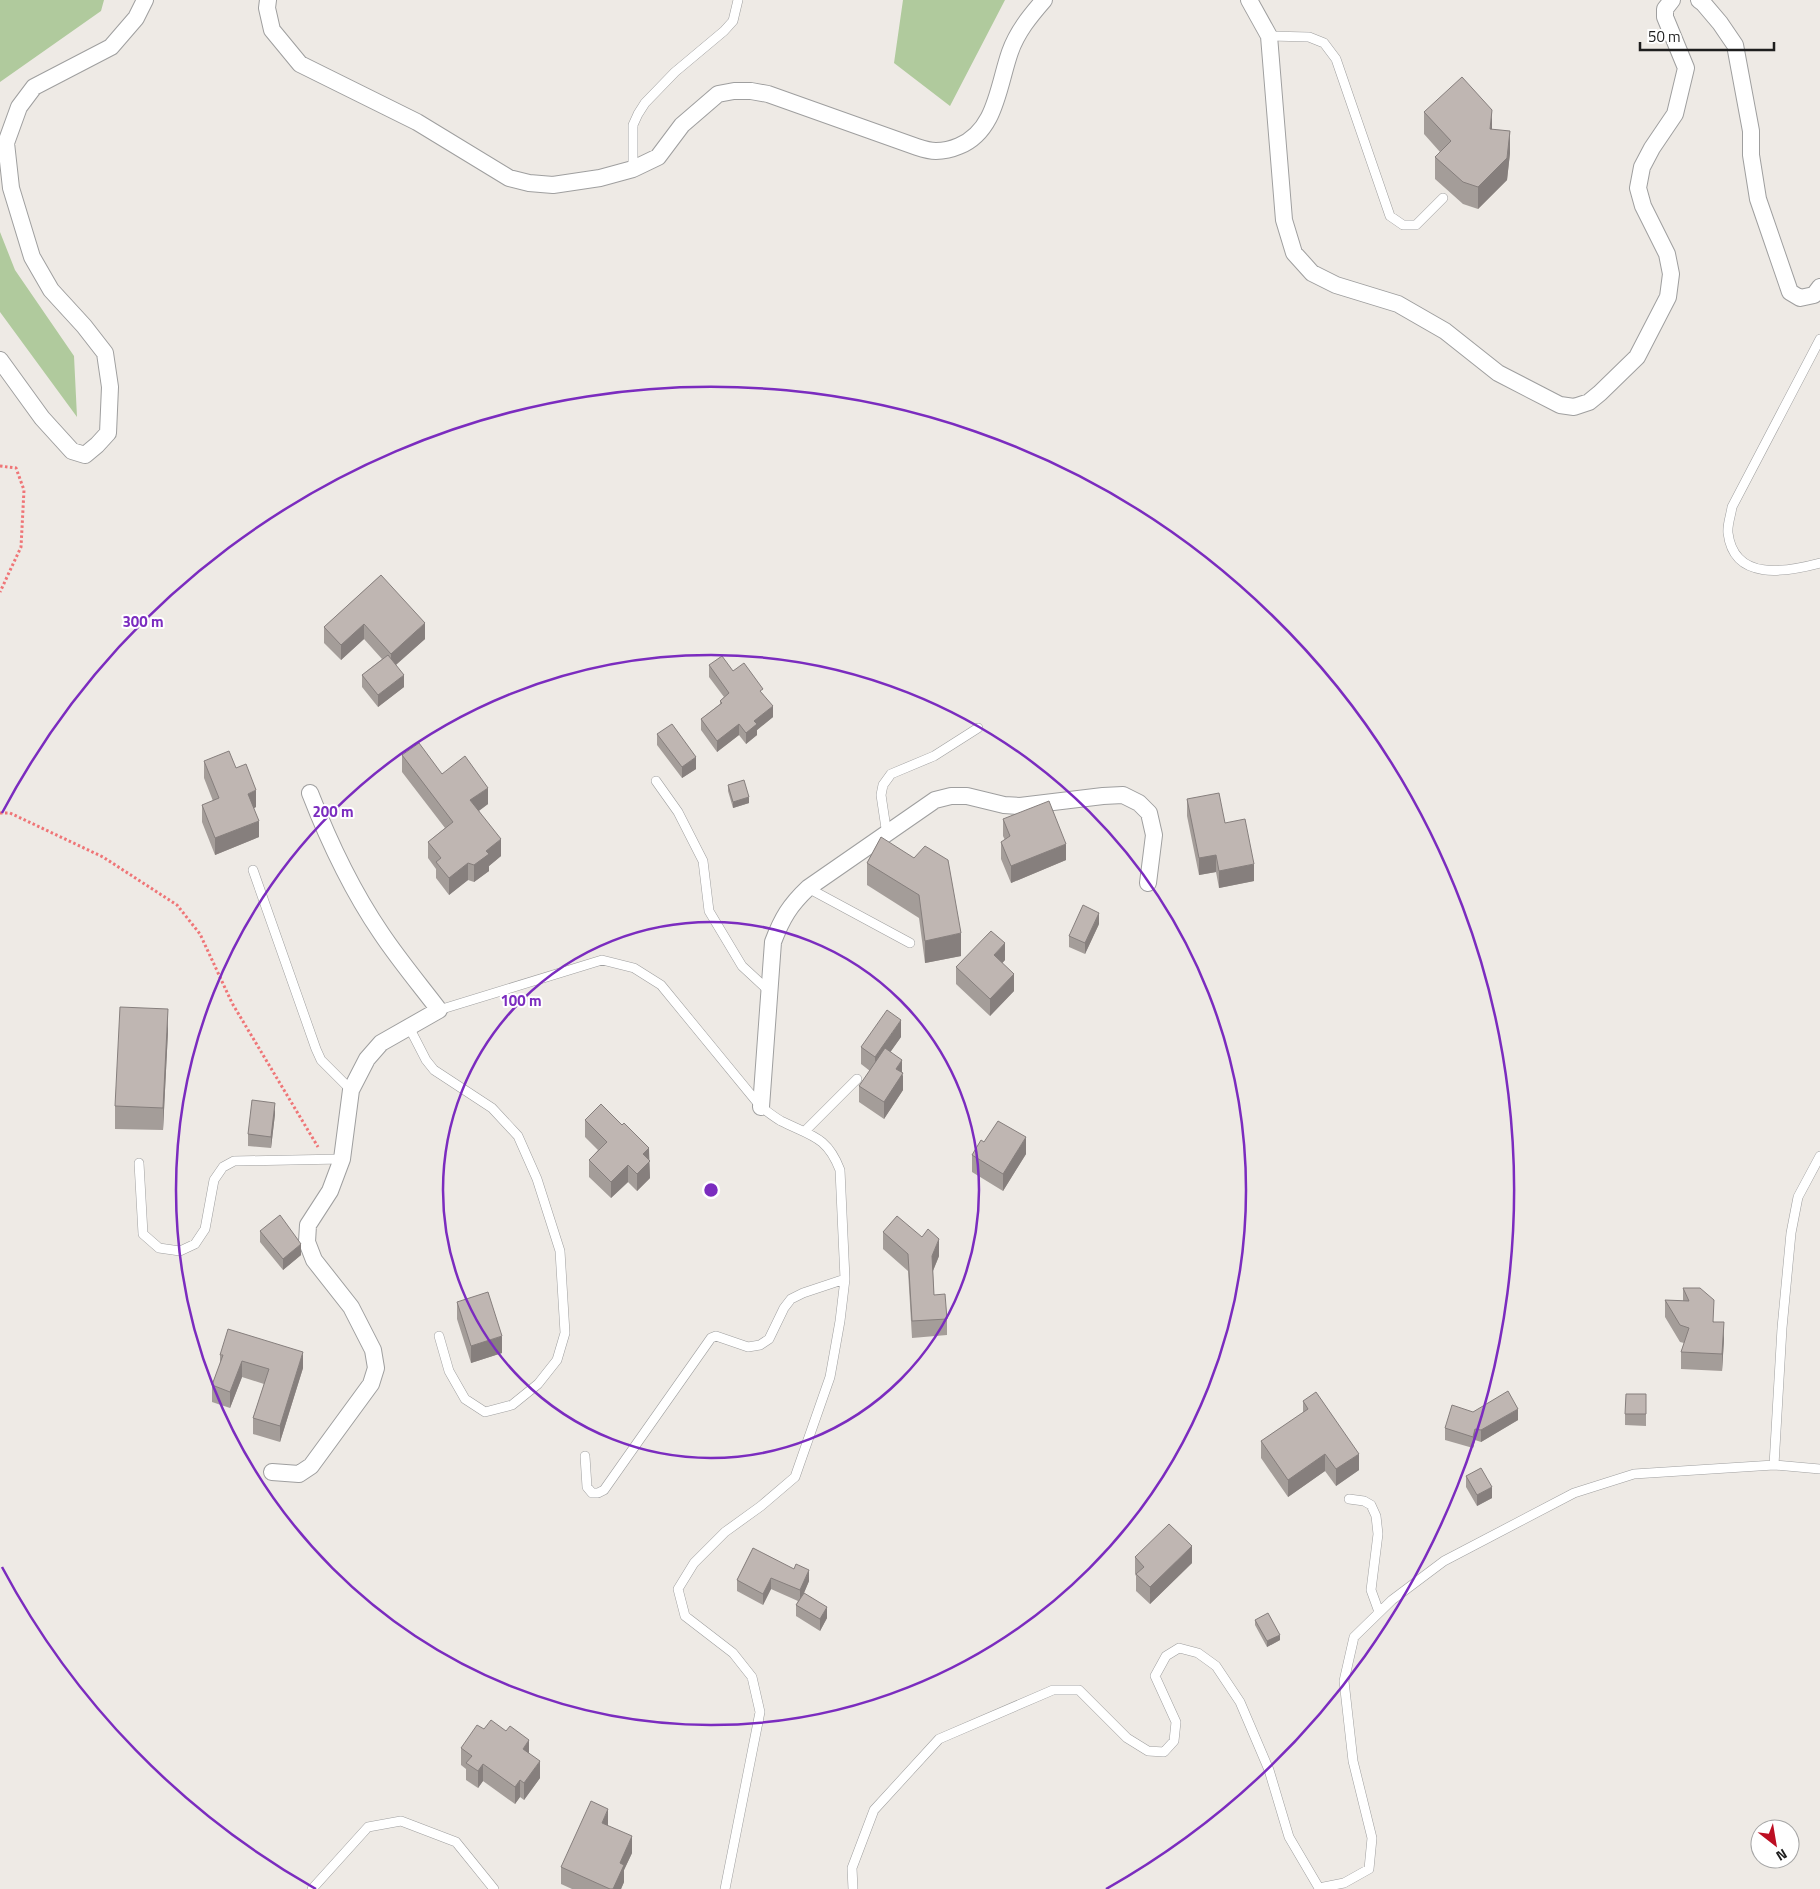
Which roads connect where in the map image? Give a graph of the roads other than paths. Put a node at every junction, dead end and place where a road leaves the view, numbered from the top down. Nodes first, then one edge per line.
1 (145, 0) edge
2 (268, 0) edge
3 (738, 0) edge
4 (1044, 0) edge
5 (1249, 0) edge
6 (1672, 0) edge
7 (1699, 0) edge
8 (1269, 36) junction
9 (633, 169) junction
10 (1443, 198) dead end
11 (1820, 287) edge
12 (1820, 339) edge
13 (0, 360) edge
14 (1820, 563) edge
15 (978, 728) dead end
16 (656, 781) dead end
17 (310, 793) dead end
18 (887, 835) junction
19 (253, 870) dead end
20 (1148, 883) dead end
21 (808, 888) junction
22 (910, 943) dead end
23 (771, 992) junction
24 (439, 1010) junction
25 (409, 1027) junction
26 (857, 1079) dead end
27 (352, 1090) junction
28 (761, 1107) junction
29 (805, 1131) junction
30 (1820, 1156) edge
31 (342, 1159) junction
32 (140, 1163) dead end
33 (844, 1279) junction
34 (439, 1336) dead end
35 (585, 1456) dead end
36 (1774, 1465) junction
37 (1820, 1470) edge
38 (272, 1472) dead end
39 (1349, 1499) dead end
40 (1379, 1612) junction
41 (312, 1889) edge
42 (494, 1889) edge
43 (725, 1889) edge
44 (853, 1889) edge
45 (1319, 1889) edge

1 - 13 street
2 - 9 street
3 - 9 lane
4 - 9 street
5 - 8 street
6 - 8 street
7 - 11 street
8 - 10 lane
12 - 14 lane
15 - 18 lane
16 - 23 lane
17 - 24 street
18 - 20 street
18 - 21 street
19 - 27 lane
21 - 22 lane
21 - 23 street
23 - 28 street
24 - 25 street
24 - 28 lane
25 - 27 street
25 - 34 lane
26 - 29 lane
27 - 31 street
28 - 29 lane
29 - 33 lane
30 - 36 lane
31 - 32 lane
31 - 38 street
33 - 35 lane
33 - 43 lane
36 - 37 lane
36 - 40 lane
39 - 40 lane
40 - 45 lane
41 - 42 lane
44 - 45 lane

